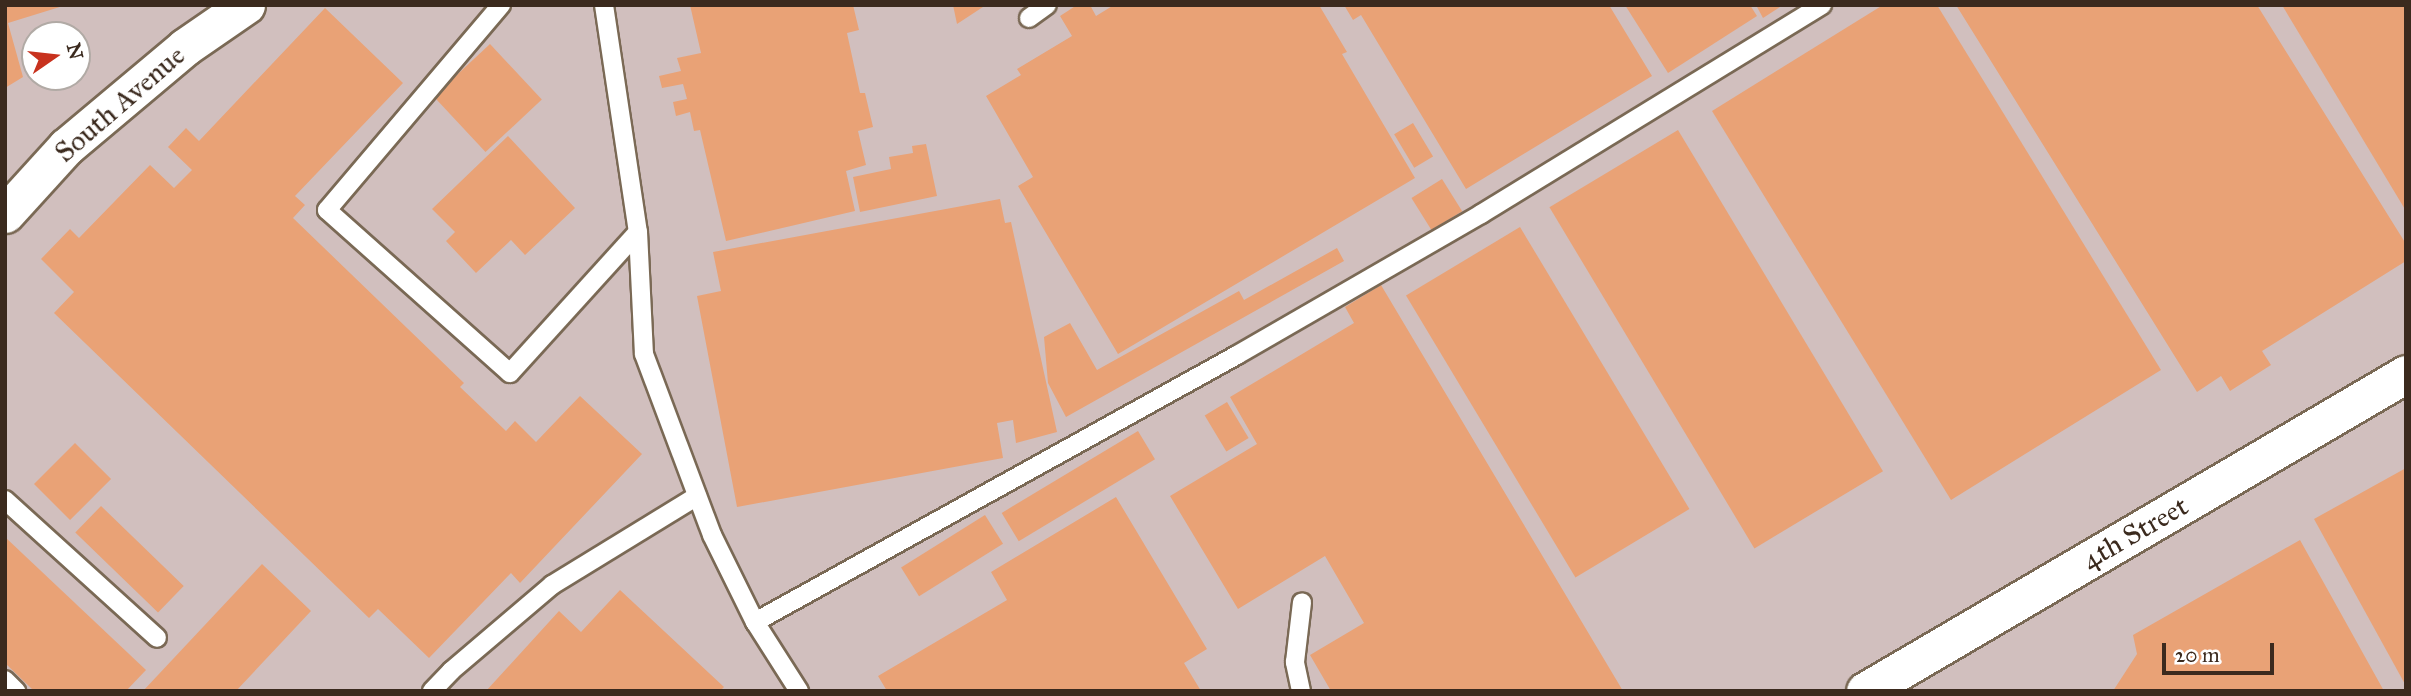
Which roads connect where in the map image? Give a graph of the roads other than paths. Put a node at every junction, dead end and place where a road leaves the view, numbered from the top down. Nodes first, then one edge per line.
1 (246, 5) edge
2 (501, 5) edge
3 (604, 5) edge
4 (1047, 5) edge
5 (1822, 5) edge
6 (1029, 18) dead end
7 (5, 214) edge
8 (638, 232) junction
9 (2406, 374) edge
10 (697, 496) junction
11 (5, 500) edge
12 (1302, 602) dead end
13 (755, 622) junction
14 (157, 638) dead end
15 (5, 680) edge
16 (16, 691) edge
17 (432, 691) edge
18 (799, 691) edge
19 (1301, 691) edge
20 (1865, 691) edge

1 - 7 street, South Avenue
2 - 8 lane
3 - 8 lane
4 - 6 lane
5 - 13 lane
8 - 10 lane
9 - 20 street, 4th Street
10 - 13 lane
10 - 17 lane
11 - 14 lane
12 - 19 lane
13 - 18 lane
15 - 16 lane

